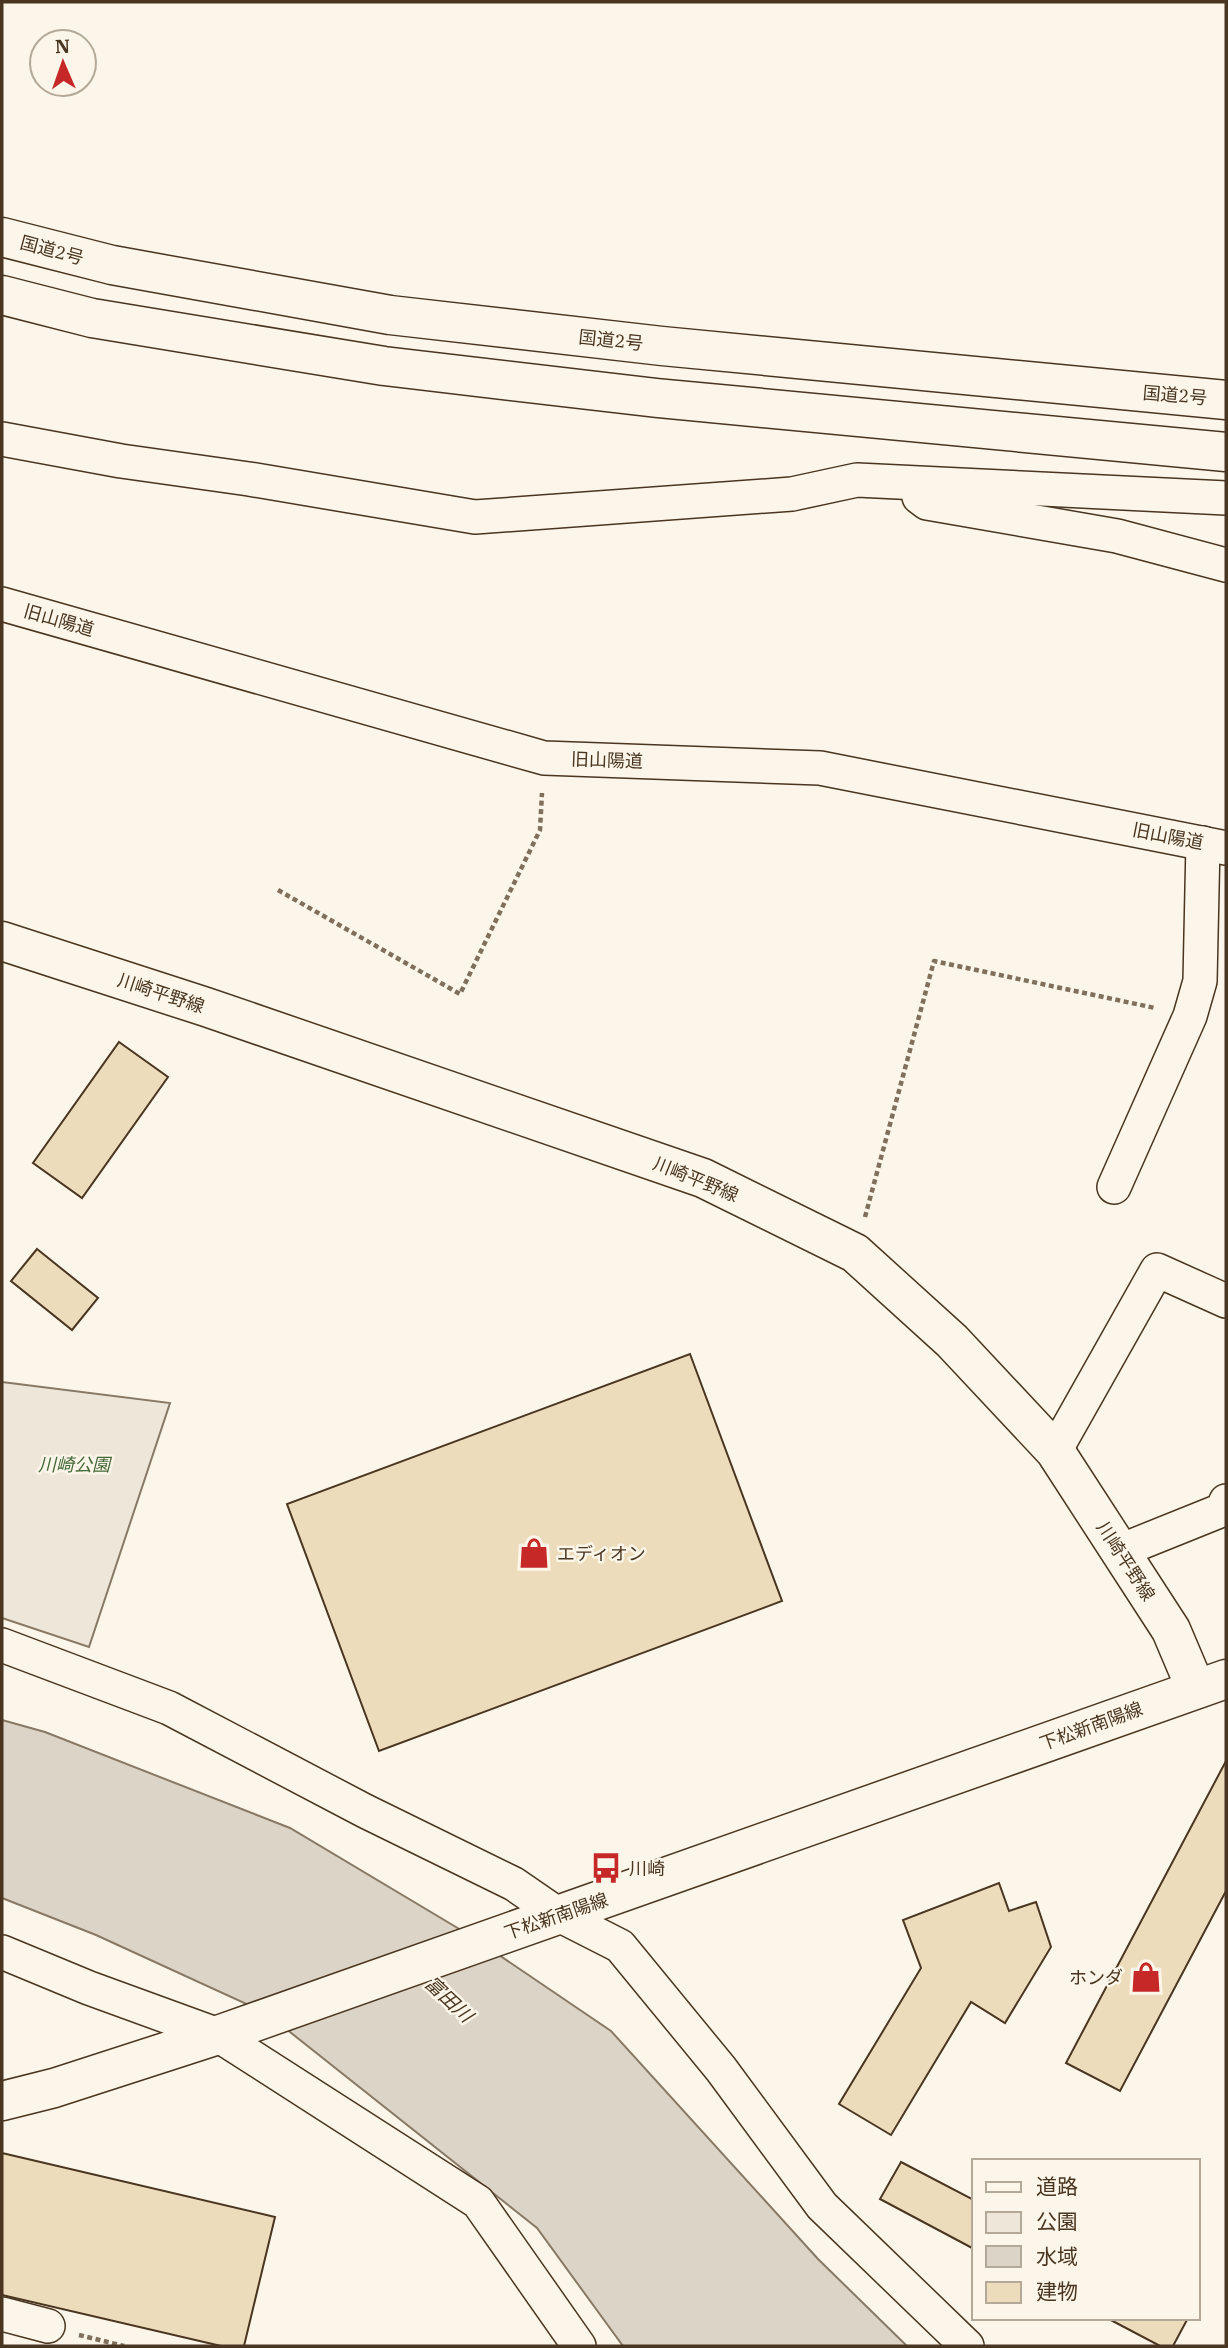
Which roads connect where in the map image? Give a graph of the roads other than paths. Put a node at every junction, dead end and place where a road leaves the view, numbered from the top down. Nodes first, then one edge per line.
1 (2, 237) edge
2 (2, 295) edge
3 (1226, 400) edge
4 (2, 439) edge
5 (1226, 452) edge
6 (898, 483) junction
7 (1226, 498) edge
8 (1226, 565) edge
9 (2, 604) edge
10 (1214, 845) edge
11 (2, 941) edge
12 (1114, 1187) dead end
13 (1226, 1301) edge
14 (1055, 1451) junction
15 (1226, 1502) edge
16 (1121, 1551) junction
17 (2, 1646) edge
18 (1211, 1684) edge
19 (544, 1921) junction
20 (2, 1952) edge
21 (218, 2035) junction
22 (2, 2101) edge
23 (2, 2315) edge
24 (48, 2326) road end
25 (577, 2345) edge
26 (967, 2346) edge

1 - 3 main road, 国道2号
2 - 5 main road
4 - 6 street
6 - 7 street
6 - 8 street
9 - 10 street, 旧山陽道
10 - 12 street
11 - 14 main road, 川崎平野線
13 - 14 street
14 - 16 main road, 川崎平野線
15 - 16 street
16 - 18 main road, 川崎平野線
17 - 19 street
18 - 19 main road, 下松新南陽線
19 - 21 main road, 下松新南陽線
19 - 26 street
20 - 21 street
21 - 22 main road, 下松新南陽線
21 - 25 street
23 - 24 street

